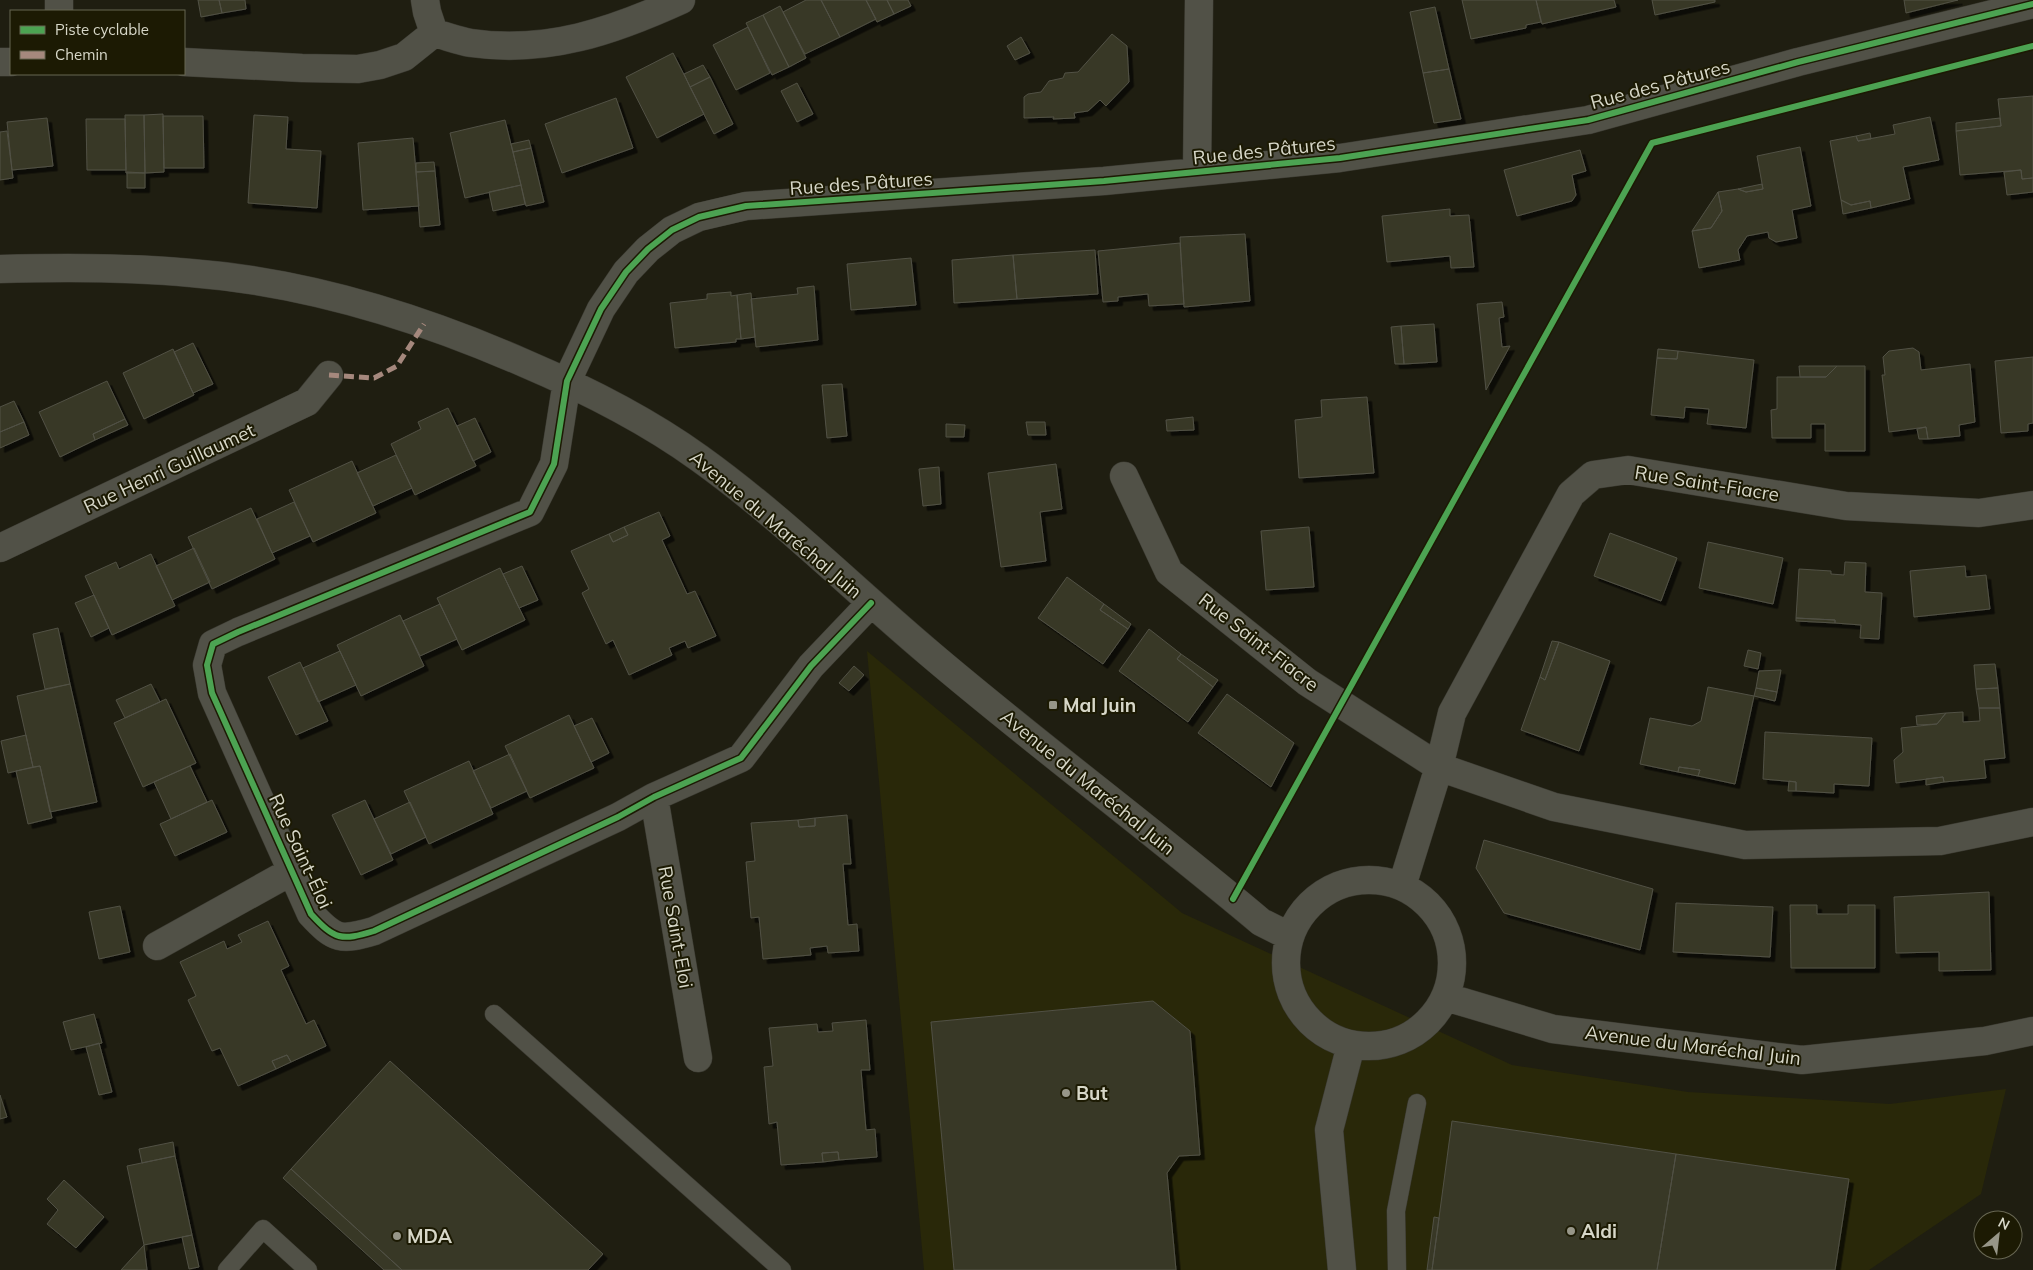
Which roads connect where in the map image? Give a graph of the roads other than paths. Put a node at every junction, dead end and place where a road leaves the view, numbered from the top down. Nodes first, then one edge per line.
1 (425, 0) edge
2 (681, 0) edge
3 (1199, 0) edge
4 (2033, 4) edge
5 (434, 33) junction
6 (185, 62) edge
7 (1197, 172) junction
8 (0, 269) edge
9 (329, 375) dead end
10 (568, 381) junction
11 (1124, 476) dead end
12 (2033, 505) edge
13 (0, 548) edge
14 (871, 603) junction
15 (1439, 767) junction
16 (654, 796) junction
17 (2033, 822) edge
18 (292, 871) junction
19 (1402, 886) junction
20 (1289, 936) junction
21 (157, 946) dead end
22 (1446, 997) junction
23 (494, 1014) dead end
24 (2033, 1031) edge
25 (1351, 1045) junction
26 (698, 1058) dead end
27 (1418, 1103) dead end
28 (227, 1270) edge
29 (308, 1270) edge
30 (782, 1270) edge
31 (1342, 1270) edge
32 (1397, 1270) edge

1 - 5 street
2 - 5 street
3 - 7 street
4 - 7 street, Rue des Pâtures
5 - 6 street
7 - 10 street, Rue des Pâtures
8 - 10 street, Avenue du Maréchal Juin
9 - 13 street, Rue Henri Guillaumet
10 - 14 street, Avenue du Maréchal Juin
10 - 18 street, Rue Saint-Éloi
11 - 15 street, Rue Saint-Fiacre
12 - 15 street, Rue Saint-Fiacre
14 - 16 street, Rue Saint-Éloi
14 - 20 street, Avenue du Maréchal Juin
15 - 17 street, Rue Saint-Fiacre
15 - 19 street, Rue Saint-Fiacre
16 - 18 street, Rue Saint-Éloi
16 - 26 street, Rue Saint-Eloi
18 - 21 street
19 - 20 street
19 - 22 street
20 - 25 street
22 - 24 street, Avenue du Maréchal Juin
22 - 25 street
23 - 30 lane
25 - 31 street
27 - 32 lane
28 - 29 lane

